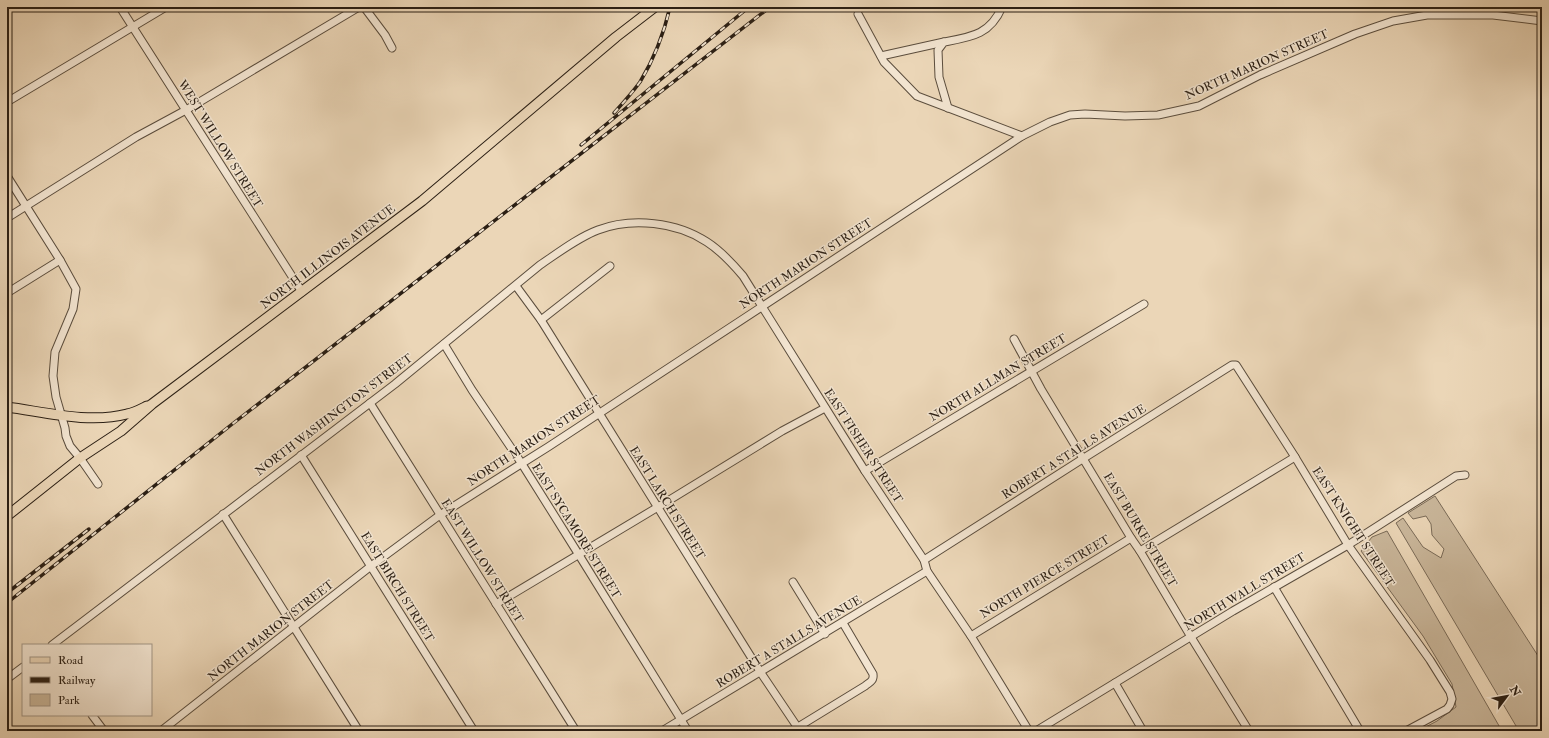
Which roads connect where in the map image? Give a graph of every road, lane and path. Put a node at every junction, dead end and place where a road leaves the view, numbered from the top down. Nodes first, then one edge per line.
1 (120, 7) edge
2 (166, 7) edge
3 (359, 7) edge
4 (364, 7) edge
5 (655, 7) edge
6 (1002, 7) edge
7 (858, 14) dead end
8 (1542, 21) edge
9 (133, 27) junction
10 (944, 42) junction
11 (392, 48) dead end
12 (880, 56) junction
13 (7, 102) edge
14 (948, 108) junction
15 (186, 110) junction
16 (1022, 136) junction
17 (7, 176) edge
18 (26, 206) junction
19 (7, 218) edge
20 (639, 224) joint
21 (60, 260) junction
22 (610, 266) dead end
23 (516, 286) junction
24 (302, 292) junction
25 (7, 293) edge
26 (1144, 304) dead end
27 (762, 306) junction
28 (541, 320) junction
29 (1014, 339) dead end
30 (444, 344) junction
31 (1236, 365) joint
32 (1031, 371) junction
33 (370, 403) junction
34 (152, 404) junction
35 (7, 407) edge
36 (825, 408) junction
37 (598, 413) junction
38 (62, 415) junction
39 (301, 455) junction
40 (1295, 456) junction
41 (80, 458) junction
42 (1084, 458) junction
43 (522, 464) junction
44 (864, 471) junction
45 (1465, 475) dead end
46 (98, 484) dead end
47 (658, 508) junction
48 (8, 512) edge
49 (223, 514) junction
50 (440, 515) junction
51 (1131, 538) junction
52 (1348, 544) junction
53 (1140, 551) junction
54 (579, 555) junction
55 (924, 560) junction
56 (371, 566) junction
57 (927, 571) junction
58 (793, 582) dead end
59 (1274, 587) junction
60 (496, 604) junction
61 (843, 623) junction
62 (293, 628) junction
63 (825, 634) junction
64 (971, 636) junction
65 (1191, 637) junction
66 (53, 644) edge
67 (22, 668) edge
68 (761, 673) junction
69 (7, 679) edge
70 (1115, 682) junction
71 (93, 716) edge
72 (681, 720) junction
73 (799, 729) edge
74 (104, 731) edge
75 (161, 731) edge
76 (359, 731) edge
77 (474, 731) edge
78 (576, 731) edge
79 (662, 731) edge
80 (688, 731) edge
81 (1029, 731) edge
82 (1036, 731) edge
83 (1143, 731) edge
84 (1250, 731) edge
85 (1360, 731) edge
86 (1406, 731) edge

1 - 9 street, WEST WILLOW STREET
2 - 9 street
3 - 15 street
4 - 11 street
5 - 24 main road, NORTH ILLINOIS AVENUE
6 - 10 street
7 - 12 street
8 - 16 street, NORTH MARION STREET
9 - 13 street
9 - 15 street, WEST WILLOW STREET
10 - 12 street
10 - 14 street
12 - 14 street
14 - 16 street
15 - 18 street
15 - 24 street, WEST WILLOW STREET
16 - 27 street, NORTH MARION STREET
17 - 18 street
18 - 19 street
18 - 21 street
20 - 23 street, NORTH WASHINGTON STREET
20 - 27 street, EAST FISHER STREET
21 - 25 street
21 - 38 street
22 - 28 street
23 - 28 street, EAST LARCH STREET
23 - 30 street, NORTH WASHINGTON STREET
24 - 34 main road, NORTH ILLINOIS AVENUE
26 - 32 street, NORTH ALLMAN STREET
27 - 36 street, EAST FISHER STREET
27 - 37 street, NORTH MARION STREET
28 - 37 street, EAST LARCH STREET
29 - 32 street, EAST BURKE STREET
30 - 33 street, NORTH WASHINGTON STREET
30 - 43 street, EAST SYCAMORE STREET
31 - 40 street, EAST KNIGHT STREET
31 - 42 street, ROBERT A STALLS AVENUE
32 - 42 street, EAST BURKE STREET
32 - 44 street, NORTH ALLMAN STREET
33 - 39 street, NORTH WASHINGTON STREET
33 - 50 street, EAST WILLOW STREET
34 - 38 main road
34 - 41 main road, NORTH ILLINOIS AVENUE
35 - 38 main road
36 - 44 street, EAST FISHER STREET
36 - 47 street
37 - 43 street, NORTH MARION STREET
37 - 47 street, EAST LARCH STREET
38 - 41 street
39 - 49 street, NORTH WASHINGTON STREET
39 - 56 street, EAST BIRCH STREET
40 - 52 street, EAST KNIGHT STREET
40 - 53 street
41 - 46 street
41 - 48 main road, NORTH ILLINOIS AVENUE
42 - 51 street, EAST BURKE STREET
42 - 55 street, ROBERT A STALLS AVENUE
43 - 50 street, NORTH MARION STREET
43 - 54 street, EAST SYCAMORE STREET
44 - 55 street, EAST FISHER STREET
45 - 52 street, NORTH WALL STREET
47 - 54 street
47 - 68 street, EAST LARCH STREET
49 - 62 street
49 - 66 street, NORTH WASHINGTON STREET
50 - 56 street, NORTH MARION STREET
50 - 60 street, EAST WILLOW STREET
51 - 53 street, EAST BURKE STREET
51 - 64 street, NORTH PIERCE STREET
52 - 59 street, NORTH WALL STREET
52 - 86 street, EAST KNIGHT STREET
53 - 65 street, EAST BURKE STREET
54 - 60 street
54 - 72 street, EAST SYCAMORE STREET
55 - 57 street, EAST FISHER STREET
56 - 62 street, NORTH MARION STREET
56 - 77 street, EAST BIRCH STREET
57 - 61 street, ROBERT A STALLS AVENUE
57 - 64 street, EAST FISHER STREET
58 - 63 street
59 - 65 street, NORTH WALL STREET
59 - 85 street
60 - 78 street, EAST WILLOW STREET
61 - 63 street, ROBERT A STALLS AVENUE
61 - 73 street
62 - 75 street, NORTH MARION STREET
62 - 76 street
63 - 68 street, ROBERT A STALLS AVENUE
64 - 81 street, EAST FISHER STREET
65 - 70 street, NORTH WALL STREET
65 - 84 street, EAST BURKE STREET
67 - 69 street
68 - 72 street, ROBERT A STALLS AVENUE
68 - 73 street, EAST LARCH STREET
70 - 82 street, NORTH WALL STREET
70 - 83 street
71 - 74 street
72 - 79 street, ROBERT A STALLS AVENUE
72 - 80 street, EAST SYCAMORE STREET

